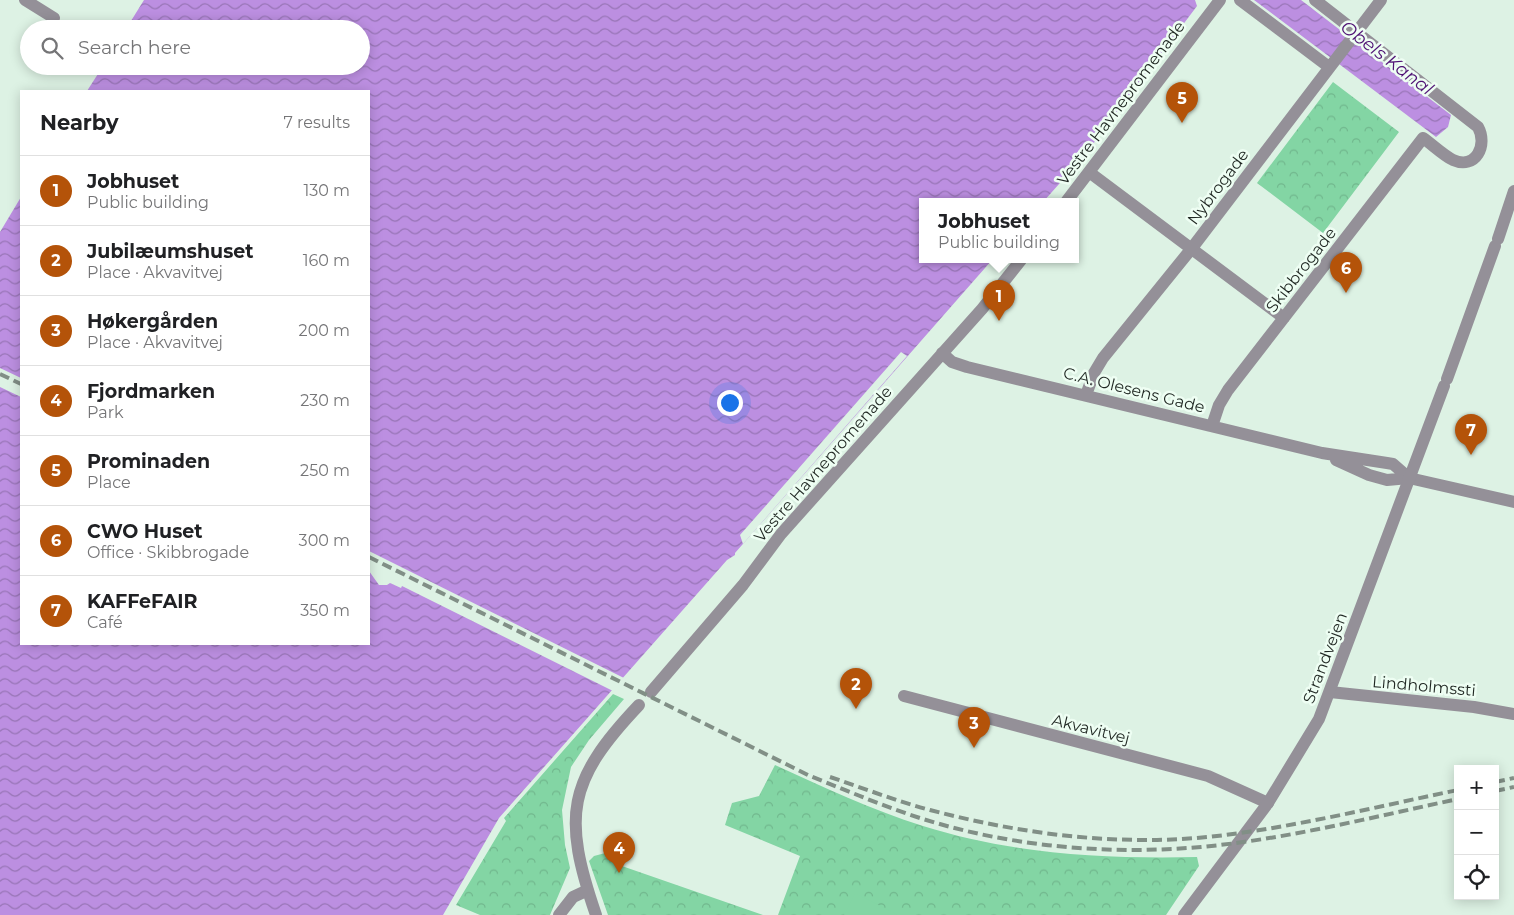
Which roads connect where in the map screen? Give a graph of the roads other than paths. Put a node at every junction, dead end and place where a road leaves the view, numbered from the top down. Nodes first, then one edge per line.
1 (25, 0) edge
2 (1220, 0) edge
3 (1240, 0) edge
4 (1316, 0) edge
5 (1381, 0) edge
6 (54, 18) dead end
7 (1355, 33) junction
8 (1331, 65) junction
9 (1089, 172) junction
10 (1514, 191) edge
11 (1069, 198) edge
12 (1192, 248) junction
13 (1019, 263) edge
14 (1284, 318) junction
15 (942, 353) junction
16 (1086, 395) junction
17 (1212, 426) junction
18 (1409, 478) junction
19 (1514, 502) edge
20 (651, 692) dead end
21 (1330, 692) junction
22 (904, 696) dead end
23 (639, 705) dead end
24 (1514, 714) edge
25 (1268, 803) junction
26 (588, 890) junction
27 (558, 915) edge
28 (596, 915) edge
29 (1184, 915) edge

1 - 6 street
2 - 9 street, Vestre Havnepromenade
3 - 8 street
4 - 7 street
5 - 7 street, Nybrogade
7 - 8 street, Nybrogade
7 - 14 street, Skibbrogade
8 - 12 street, Nybrogade
9 - 11 street, Vestre Havnepromenade
9 - 12 street
10 - 18 street, Strandvejen
12 - 14 street
12 - 16 street, Nybrogade
13 - 15 street, Vestre Havnepromenade
14 - 17 street, Skibbrogade
15 - 16 street, C.A. Olesens Gade
15 - 20 street, Vestre Havnepromenade
16 - 17 street, C.A. Olesens Gade
17 - 18 street, C.A. Olesens Gade
18 - 19 street
18 - 21 street, Strandvejen
21 - 24 street, Lindholmssti
21 - 25 street, Strandvejen
22 - 25 street, Akvavitvej
23 - 26 street
25 - 29 street, Strandvejen
26 - 27 street
26 - 28 street

